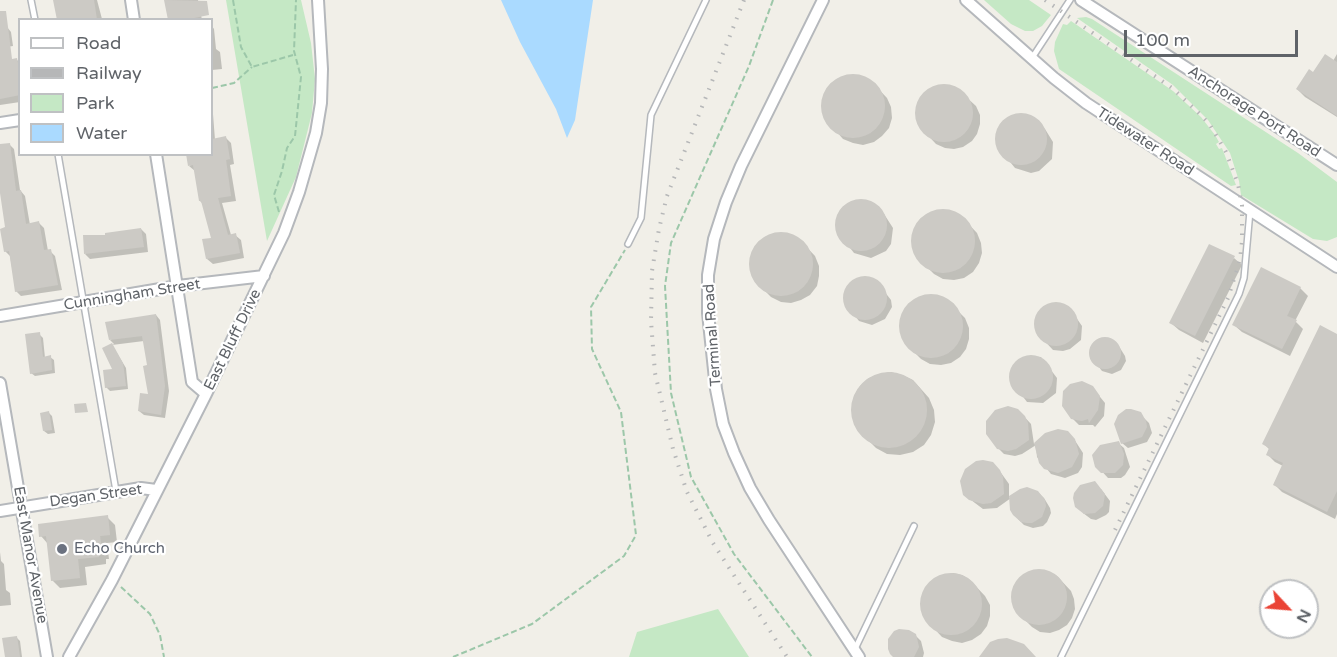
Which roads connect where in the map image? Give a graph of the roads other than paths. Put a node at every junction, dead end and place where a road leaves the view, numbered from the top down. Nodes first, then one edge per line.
1 (32, 0) edge
2 (130, 0) edge
3 (318, 0) edge
4 (706, 0) edge
5 (823, 0) edge
6 (966, 0) edge
7 (1070, 0) edge
8 (1081, 0) edge
9 (35, 18) edge
10 (134, 18) edge
11 (1032, 58) junction
12 (18, 120) edge
13 (0, 123) edge
14 (58, 156) edge
15 (156, 156) edge
16 (1337, 165) edge
17 (1250, 211) junction
18 (628, 244) road end
19 (1337, 267) edge
20 (264, 276) junction
21 (178, 286) junction
22 (83, 303) junction
23 (0, 316) edge
24 (0, 382) edge
25 (206, 394) junction
26 (156, 490) junction
27 (116, 491) junction
28 (22, 507) junction
29 (0, 511) edge
30 (914, 526) dead end
31 (857, 654) edge
32 (47, 657) edge
33 (69, 657) edge
34 (1061, 657) edge

1 - 9 lane
2 - 10 street
3 - 20 street, East Bluff Drive
4 - 18 lane
5 - 31 street, Terminal Road
6 - 11 street, Tidewater Road
7 - 11 lane
8 - 16 street, Anchorage Port Road
11 - 17 street, Tidewater Road
12 - 13 street
14 - 22 lane
15 - 21 street
17 - 19 street, Tidewater Road
17 - 34 lane
20 - 21 street, Cunningham Street
20 - 25 street, East Bluff Drive
21 - 22 street, Cunningham Street
21 - 25 street
22 - 23 street, Cunningham Street
22 - 27 lane
24 - 28 street, East Manor Avenue
25 - 26 street, East Bluff Drive
26 - 27 street, Degan Street
26 - 33 street, East Bluff Drive
27 - 28 street, Degan Street
28 - 29 street, Degan Street
28 - 32 street, East Manor Avenue
30 - 31 lane

